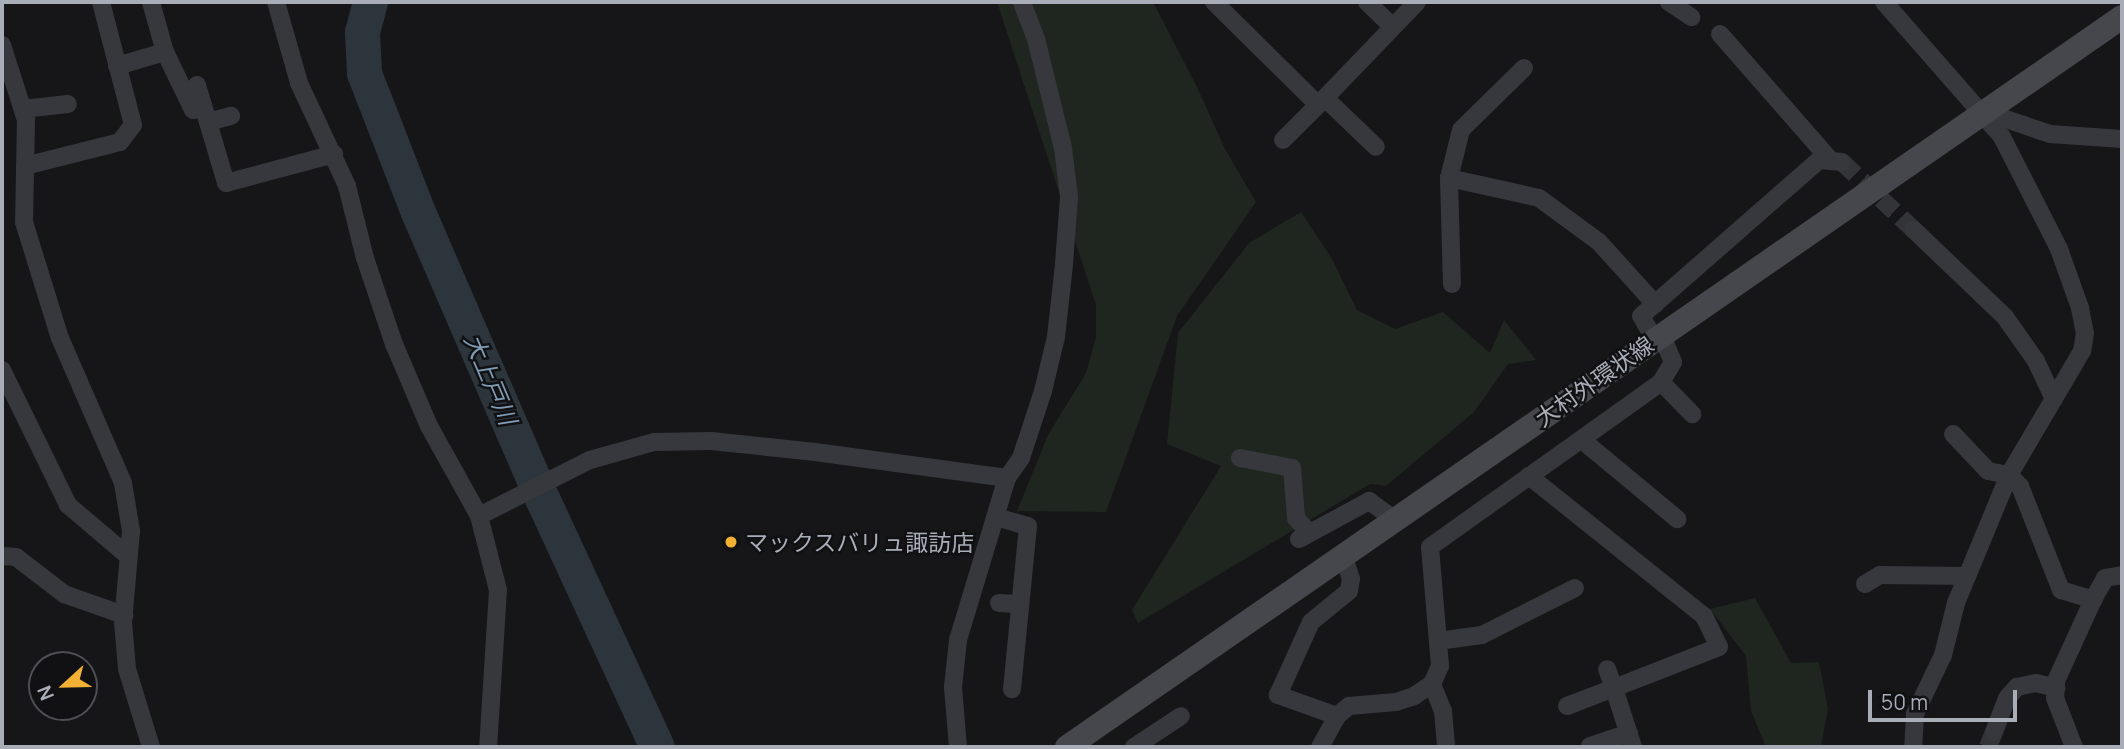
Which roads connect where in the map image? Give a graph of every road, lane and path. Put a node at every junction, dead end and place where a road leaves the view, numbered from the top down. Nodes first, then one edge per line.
1 (101, 2) edge
2 (151, 2) edge
3 (276, 2) edge
4 (1023, 2) edge
5 (1214, 2) edge
6 (1367, 2) edge
7 (1417, 2) edge
8 (1669, 2) edge
9 (1884, 2) edge
10 (2122, 16) edge
11 (1691, 17) dead end
12 (1393, 27) junction
13 (1720, 34) dead end
14 (2, 46) edge
15 (165, 52) junction
16 (117, 66) junction
17 (1524, 68) dead end
18 (197, 85) dead end
19 (1322, 102) junction
20 (68, 104) dead end
21 (23, 109) junction
22 (1982, 111) junction
23 (206, 115) junction
24 (231, 116) dead end
25 (2122, 139) edge
26 (1283, 140) dead end
27 (1376, 147) dead end
28 (334, 154) junction
29 (25, 166) junction
30 (1449, 178) junction
31 (1913, 229) tunnel mouth
32 (1452, 284) dead end
33 (1655, 304) junction
34 (1658, 337) junction
35 (2, 370) edge
36 (1661, 382) junction
37 (2054, 399) junction
38 (1692, 415) dead end
39 (1953, 434) dead end
40 (1582, 440) junction
41 (1240, 458) dead end
42 (2009, 475) junction
43 (1530, 476) junction
44 (1007, 478) junction
45 (479, 516) junction
46 (996, 517) junction
47 (1677, 519) dead end
48 (1395, 520) junction
49 (1343, 555) junction
50 (2, 556) edge
51 (128, 556) junction
52 (2122, 575) edge
53 (1967, 576) junction
54 (1865, 584) dead end
55 (1575, 589) dead end
56 (2093, 600) junction
57 (999, 603) dead end
58 (1019, 604) junction
59 (124, 615) junction
60 (1438, 641) junction
61 (1607, 668) dead end
62 (1432, 684) junction
63 (1614, 688) junction
64 (2056, 688) junction
65 (1012, 689) dead end
66 (1567, 706) dead end
67 (1181, 716) dead end
68 (1337, 716) junction
69 (1994, 732) tunnel mouth
70 (1631, 740) edge
71 (1590, 746) edge
72 (151, 747) edge
73 (488, 747) edge
74 (957, 747) edge
75 (1067, 747) edge
76 (1134, 747) edge
77 (1320, 747) edge
78 (1446, 747) edge
79 (1913, 747) edge
80 (2074, 747) edge

1 - 16 street
2 - 15 street
3 - 28 street
4 - 44 street
5 - 19 street
6 - 12 street
7 - 12 street
8 - 11 street
9 - 22 street
10 - 22 main road, 大村外環状線
12 - 19 street
13 - 33 street
14 - 21 street
15 - 16 street
15 - 23 street
16 - 29 street
17 - 30 street
18 - 23 street
19 - 26 street
19 - 27 street
20 - 21 street
21 - 29 street
22 - 25 street
22 - 34 main road, 大村外環状線
22 - 37 street
23 - 24 street
23 - 28 street
28 - 45 street
29 - 51 street
30 - 32 street
30 - 33 street
31 - 37 street
33 - 34 street
34 - 36 street
34 - 48 main road, 大村外環状線
35 - 51 street
36 - 38 street
36 - 40 street
37 - 42 street
39 - 42 street
40 - 43 street
40 - 47 street
41 - 48 street
42 - 53 street
42 - 56 street
43 - 60 street
43 - 63 street
44 - 45 street
44 - 46 street
45 - 73 street
46 - 58 street
46 - 74 street
48 - 49 main road, 大村外環状線
49 - 68 street
49 - 75 main road, 大村外環状線
50 - 59 street
51 - 59 street
52 - 56 street
53 - 54 street
53 - 79 street
55 - 60 street
56 - 64 street
57 - 58 street
58 - 65 street
59 - 72 street
60 - 62 street
61 - 63 street
62 - 68 street
62 - 78 street
63 - 66 street
63 - 70 street
64 - 69 street
64 - 80 street
67 - 76 street
68 - 77 street
70 - 71 street

